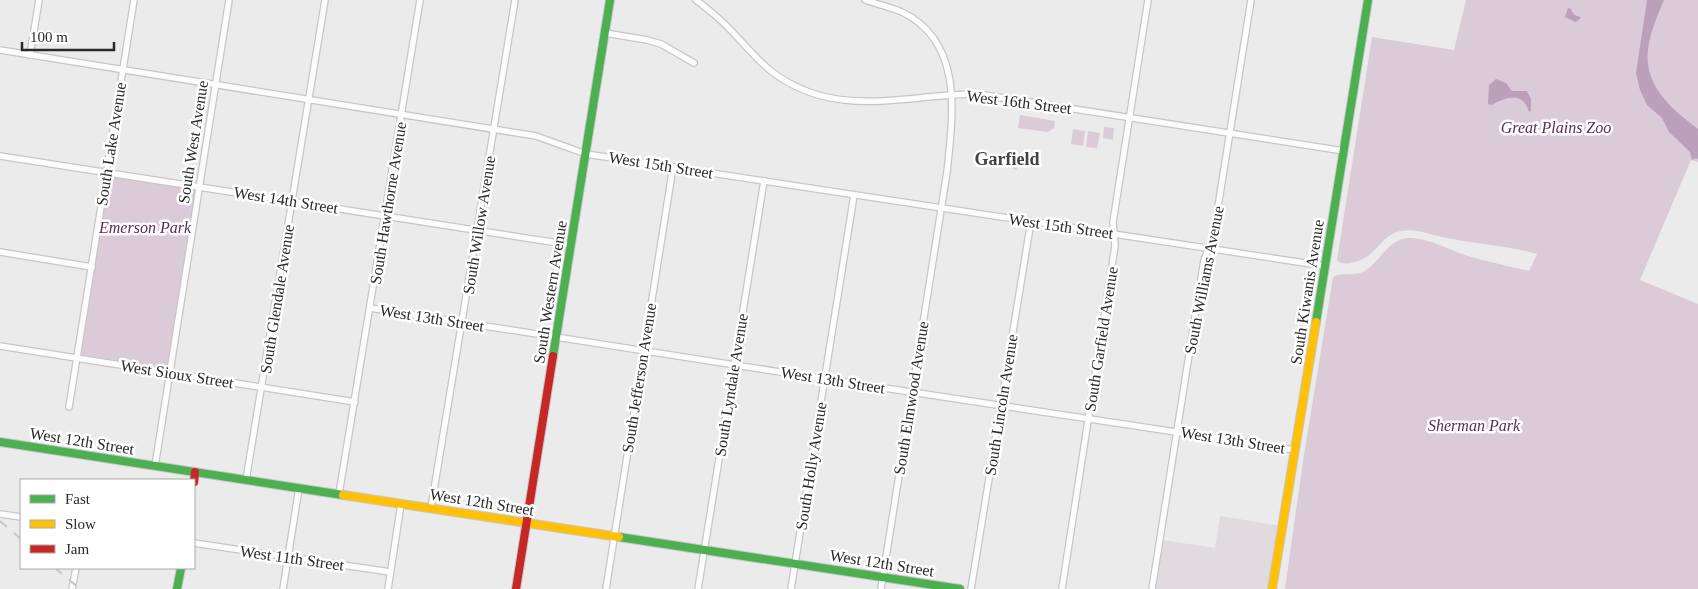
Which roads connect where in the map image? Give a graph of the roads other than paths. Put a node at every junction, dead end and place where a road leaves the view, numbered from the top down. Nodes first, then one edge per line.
1 (39, 0) edge
2 (134, 0) edge
3 (229, 0) edge
4 (325, 0) edge
5 (420, 0) edge
6 (515, 0) edge
7 (610, 0) edge
8 (696, 0) edge
9 (865, 0) edge
10 (1148, 0) edge
11 (1251, 0) edge
12 (1368, 0) edge
13 (605, 33) junction
14 (0, 50) edge
15 (30, 55) junction
16 (694, 63) dead end
17 (122, 69) junction
18 (216, 84) junction
19 (952, 94) junction
20 (310, 99) junction
21 (402, 115) junction
22 (1131, 118) junction
23 (494, 129) junction
24 (1230, 134) junction
25 (1344, 151) junction
26 (586, 154) junction
27 (0, 156) edge
28 (673, 167) junction
29 (106, 173) junction
30 (764, 181) junction
31 (200, 187) junction
32 (854, 195) junction
33 (292, 201) junction
34 (942, 208) junction
35 (385, 216) junction
36 (1030, 221) junction
37 (478, 231) junction
38 (1114, 234) junction
39 (571, 245) junction
40 (1208, 248) junction
41 (0, 252) edge
42 (1325, 266) junction
43 (92, 267) junction
44 (370, 308) junction
45 (463, 323) junction
46 (557, 338) junction
47 (0, 346) edge
48 (644, 351) junction
49 (77, 358) junction
50 (734, 365) junction
51 (170, 373) junction
52 (825, 379) junction
53 (263, 387) junction
54 (912, 392) junction
55 (355, 402) junction
56 (1000, 405) junction
57 (69, 407) dead end
58 (1088, 419) junction
59 (1176, 432) junction
60 (0, 442) edge
61 (1295, 450) junction
62 (155, 466) junction
63 (195, 472) junction
64 (194, 479) edge
65 (246, 480) junction
66 (298, 488) junction
67 (339, 494) junction
68 (401, 504) junction
69 (431, 508) junction
70 (0, 514) edge
71 (20, 517) edge
72 (527, 523) junction
73 (614, 536) junction
74 (195, 543) edge
75 (704, 550) junction
76 (288, 557) junction
77 (795, 564) junction
78 (76, 569) edge
79 (181, 569) edge
80 (390, 572) junction
81 (883, 577) junction
82 (72, 589) edge
83 (177, 589) edge
84 (283, 589) edge
85 (388, 589) edge
86 (516, 589) edge
87 (606, 589) edge
88 (698, 589) edge
89 (791, 589) edge
90 (881, 589) edge
91 (960, 589) edge
92 (971, 589) edge
93 (1062, 589) edge
94 (1152, 589) edge
95 (1272, 589) edge

1 - 15 street
2 - 17 street, South Lake Avenue
3 - 18 street, South West Avenue
4 - 20 street, South Glendale Avenue
5 - 21 street, South Hawthorne Avenue
6 - 23 street, South Willow Avenue
7 - 13 main road, South Western Avenue
8 - 19 street, West 16th Street
9 - 19 street, South Elmwood Avenue
10 - 22 street, South Garfield Avenue
11 - 24 street, South Williams Avenue
12 - 25 main road, South Kiwanis Avenue
13 - 16 street
13 - 26 main road, South Western Avenue
14 - 15 street, West 15th Street
15 - 17 street, West 15th Street
17 - 18 street, West 15th Street
17 - 29 street, South Lake Avenue
18 - 20 street, West 15th Street
18 - 31 street, South West Avenue
19 - 22 street, West 16th Street
19 - 34 street, South Elmwood Avenue
20 - 21 street, West 15th Street
20 - 33 street, South Glendale Avenue
21 - 23 street, West 15th Street
21 - 35 street, South Hawthorne Avenue
22 - 24 street, West 16th Street
22 - 38 street, South Garfield Avenue
23 - 26 street, West 15th Street
23 - 37 street, South Willow Avenue
24 - 25 street, West 16th Street
24 - 40 street, South Williams Avenue
25 - 42 main road, South Kiwanis Avenue
26 - 28 street, West 15th Street
26 - 39 main road, South Western Avenue
27 - 29 street, West 14th Street
28 - 30 street, West 15th Street
28 - 48 street, South Jefferson Avenue
29 - 31 street, West 14th Street
29 - 43 street, South Lake Avenue
30 - 32 street, West 15th Street
30 - 50 street, South Lyndale Avenue
31 - 33 street, West 14th Street
31 - 51 street, South West Avenue
32 - 34 street, West 15th Street
32 - 52 street, South Holly Avenue
33 - 35 street, West 14th Street
33 - 53 street, South Glendale Avenue
34 - 36 street, West 15th Street
34 - 54 street, South Elmwood Avenue
35 - 37 street, West 14th Street
35 - 44 street, South Hawthorne Avenue
36 - 38 street, West 15th Street
36 - 56 street, South Lincoln Avenue
37 - 39 street, West 14th Street
37 - 45 street, South Willow Avenue
38 - 40 street, West 15th Street
38 - 58 street, South Garfield Avenue
39 - 46 main road, South Western Avenue
40 - 42 street, West 15th Street
40 - 59 street, South Williams Avenue
41 - 43 street
42 - 61 main road, South Kiwanis Avenue
43 - 49 street, South Lake Avenue
44 - 45 street, West 13th Street
44 - 55 street, South Hawthorne Avenue
45 - 46 street, West 13th Street
45 - 69 street, South Willow Avenue
46 - 48 street, West 13th Street
46 - 72 main road, South Western Avenue
47 - 49 street, West Sioux Street
48 - 50 street, West 13th Street
48 - 73 street, South Jefferson Avenue
49 - 51 street, West Sioux Street
49 - 57 street, South Lake Avenue
50 - 52 street, West 13th Street
50 - 75 street, South Lyndale Avenue
51 - 53 street, West Sioux Street
51 - 62 street, South West Avenue
52 - 54 street, West 13th Street
52 - 77 street, South Holly Avenue
53 - 55 street, West Sioux Street
53 - 65 street, South Glendale Avenue
54 - 56 street, West 13th Street
54 - 81 street, South Elmwood Avenue
55 - 67 street, South Hawthorne Avenue
56 - 58 street, West 13th Street
56 - 92 street, South Lincoln Avenue
58 - 59 street, West 13th Street
58 - 93 street, South Garfield Avenue
59 - 61 street, West 13th Street
59 - 94 street, South Williams Avenue
60 - 62 main road, West 12th Street
61 - 95 main road, South Kiwanis Avenue
62 - 63 main road, West 12th Street
63 - 64 main road
63 - 65 main road, West 12th Street
65 - 66 main road, West 12th Street
66 - 67 main road, West 12th Street
66 - 76 street
67 - 68 main road, West 12th Street
68 - 69 main road, West 12th Street
68 - 80 street
69 - 72 main road, West 12th Street
70 - 71 street
72 - 73 main road, West 12th Street
72 - 86 main road, South Western Avenue
73 - 75 main road, West 12th Street
73 - 87 street, South Jefferson Avenue
74 - 76 street, West 11th Street
75 - 77 main road, West 12th Street
75 - 88 street, South Lyndale Avenue
76 - 80 street, West 11th Street
76 - 84 street
77 - 81 main road, West 12th Street
77 - 89 street, South Holly Avenue
78 - 82 street
79 - 83 main road
80 - 85 street
81 - 90 street, South Elmwood Avenue
81 - 91 main road, West 12th Street

